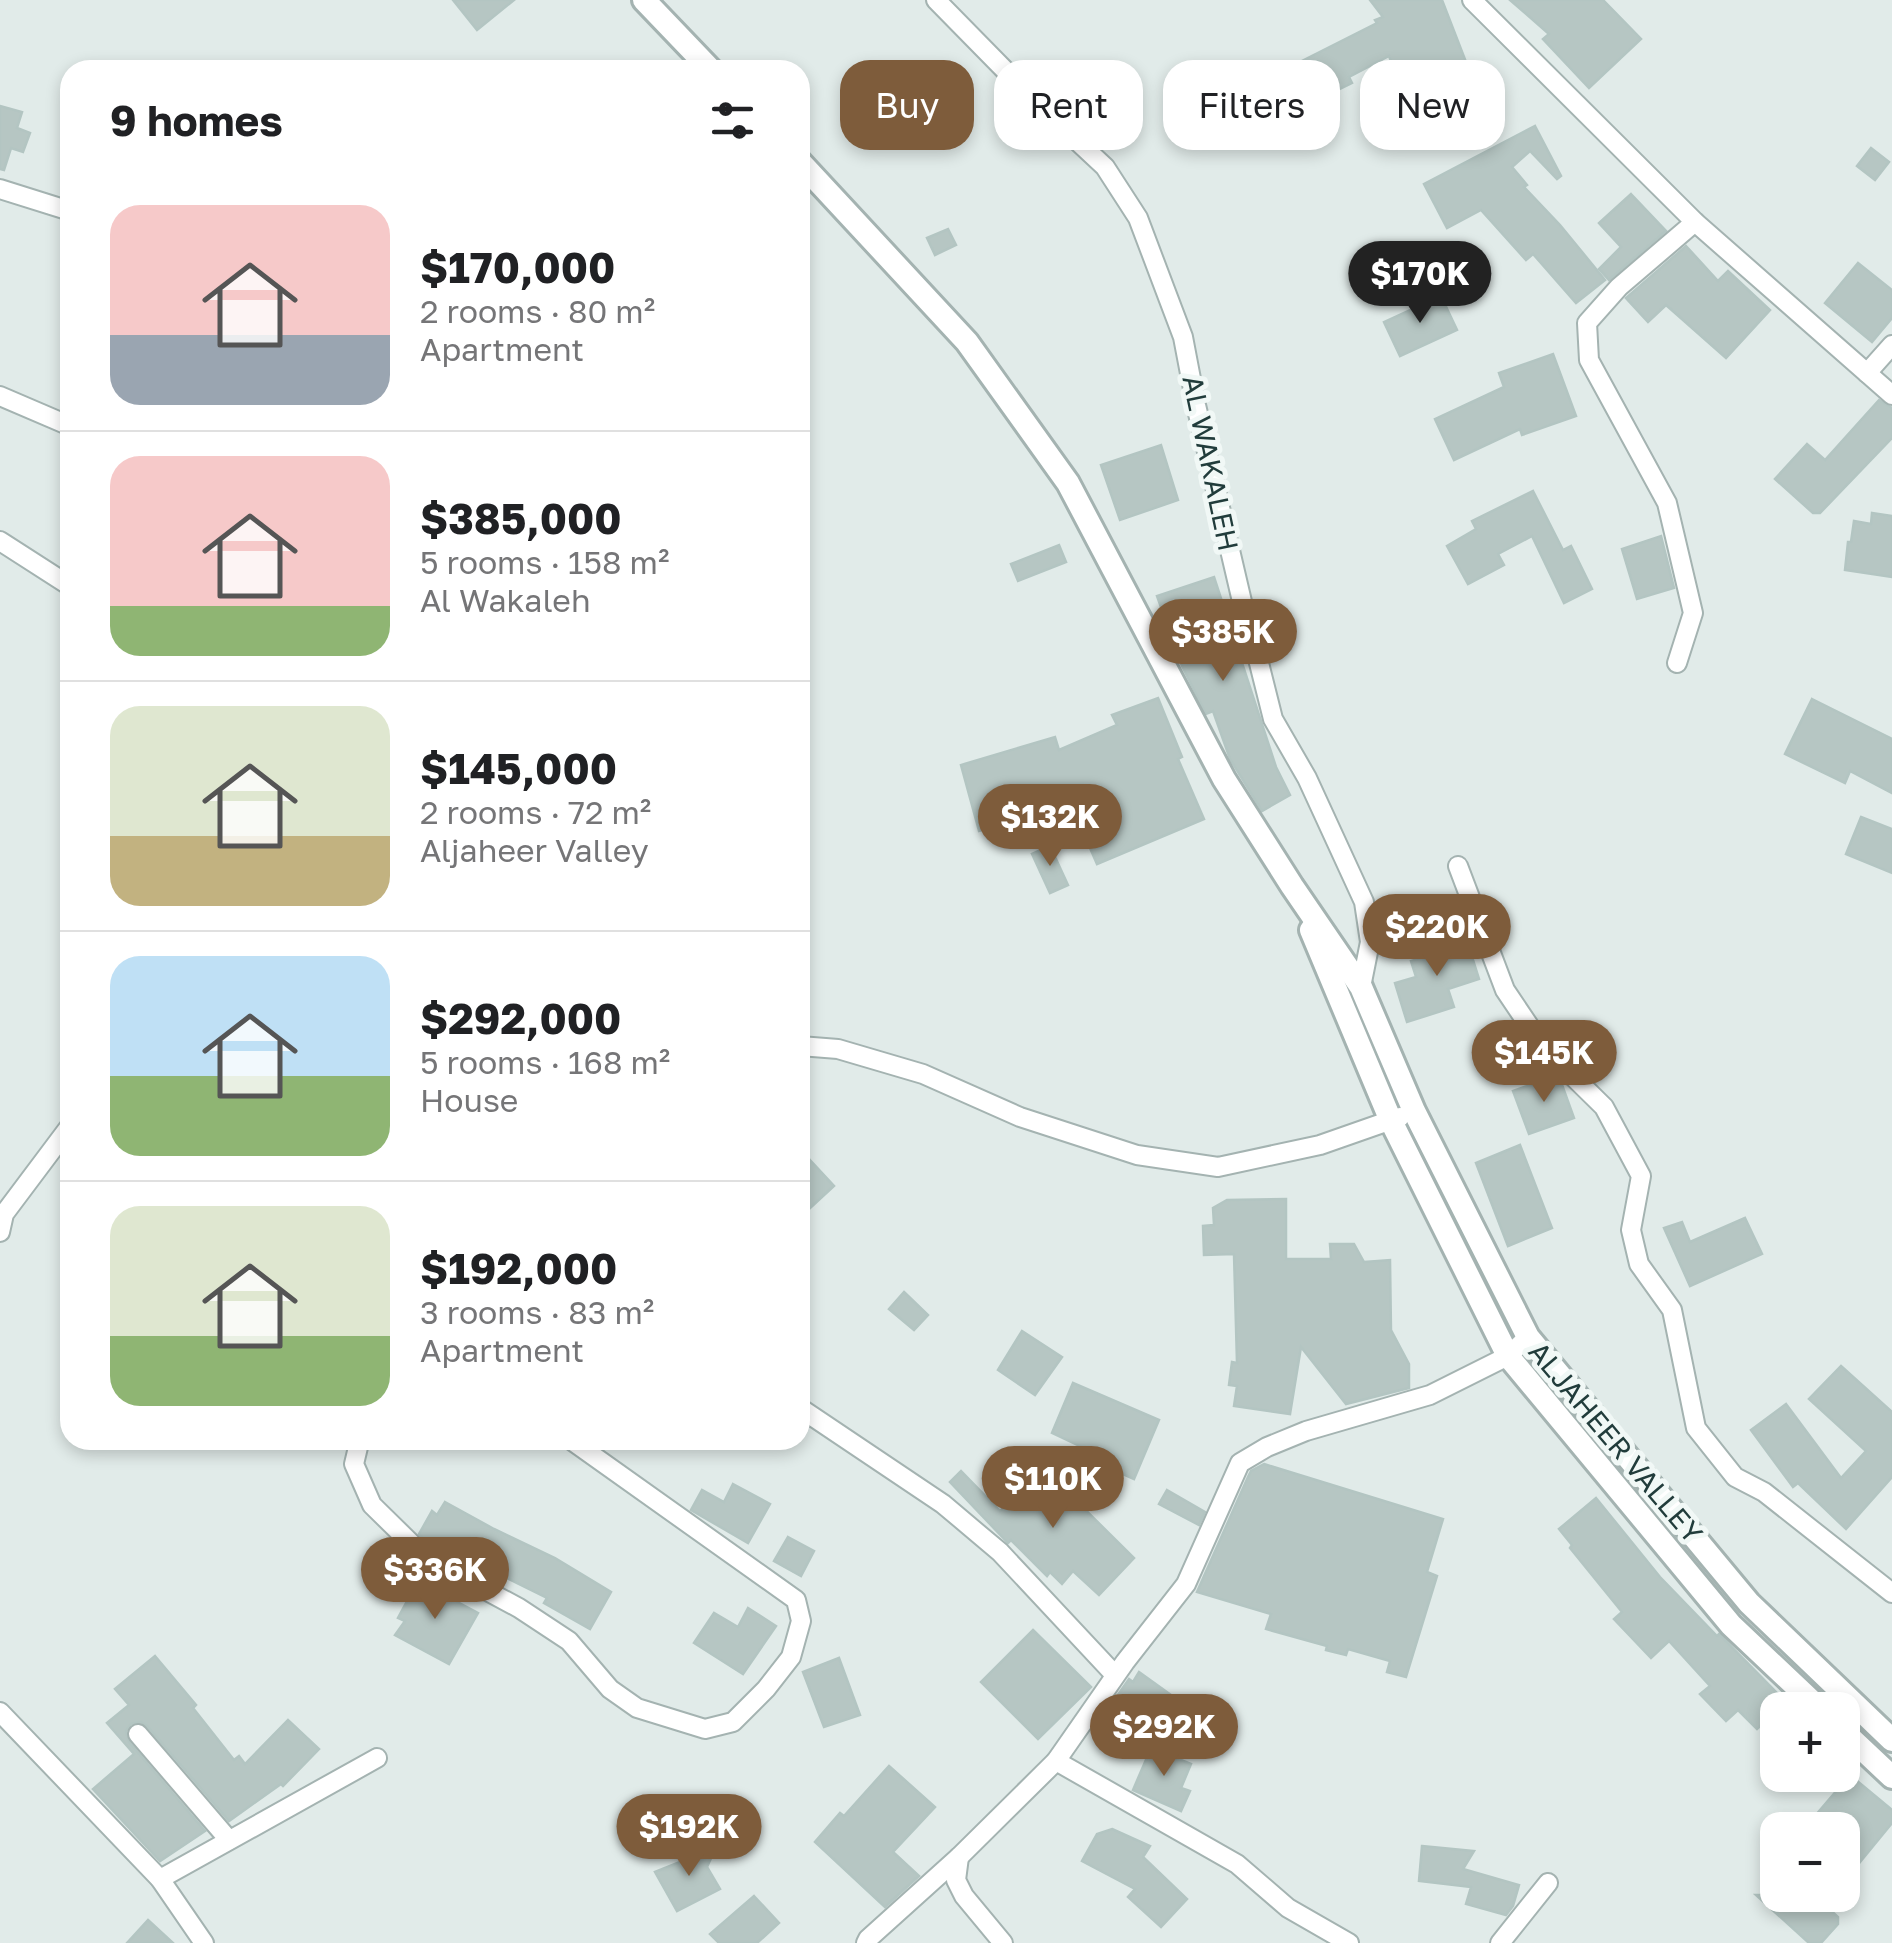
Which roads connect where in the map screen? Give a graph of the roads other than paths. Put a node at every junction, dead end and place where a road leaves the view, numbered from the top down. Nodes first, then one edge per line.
1 (644, 0) edge
2 (936, 0) edge
3 (1472, 0) edge
4 (701, 60) edge
5 (810, 173) edge
6 (0, 189) edge
7 (60, 208) edge
8 (1695, 222) junction
9 (1892, 345) edge
10 (1866, 373) junction
11 (1892, 395) edge
12 (0, 396) edge
13 (60, 422) edge
14 (0, 540) edge
15 (60, 579) edge
16 (1677, 662) dead end
17 (1458, 866) dead end
18 (1292, 886) junction
19 (1362, 986) junction
20 (810, 1047) edge
21 (1414, 1111) junction
22 (1391, 1120) junction
23 (60, 1139) edge
24 (0, 1232) edge
25 (1528, 1337) junction
26 (1508, 1356) junction
27 (810, 1415) edge
28 (358, 1450) edge
29 (585, 1450) edge
30 (1892, 1593) edge
31 (1116, 1675) junction
32 (1802, 1692) edge
33 (0, 1712) edge
34 (138, 1734) dead end
35 (1892, 1740) edge
36 (1860, 1747) edge
37 (377, 1758) dead end
38 (1056, 1761) junction
39 (1892, 1777) edge
40 (229, 1840) junction
41 (960, 1857) junction
42 (160, 1879) junction
43 (1548, 1883) dead end
44 (204, 1943) edge
45 (866, 1943) edge
46 (1003, 1943) edge
47 (1349, 1943) edge
48 (1500, 1943) edge

1 - 4 street
2 - 19 street, AL WAKALEH
3 - 8 street
5 - 18 street, ALJAHEER VALLEY
6 - 7 street
8 - 10 street
8 - 16 street
9 - 10 street
10 - 11 street
12 - 13 street
14 - 15 street
17 - 30 street
18 - 19 street, ALJAHEER VALLEY
18 - 22 street, ALJAHEER VALLEY
19 - 21 street, ALJAHEER VALLEY
20 - 22 street
21 - 22 street
21 - 25 street, ALJAHEER VALLEY
22 - 26 street, ALJAHEER VALLEY
23 - 24 street
25 - 26 street
25 - 35 street, ALJAHEER VALLEY
26 - 31 street
26 - 32 street, ALJAHEER VALLEY
27 - 31 street
28 - 29 street
31 - 38 street
33 - 42 street
34 - 40 street
36 - 39 street
37 - 40 street
38 - 41 street
38 - 47 street
40 - 42 street
41 - 45 street
41 - 46 street
42 - 44 street
43 - 48 street

